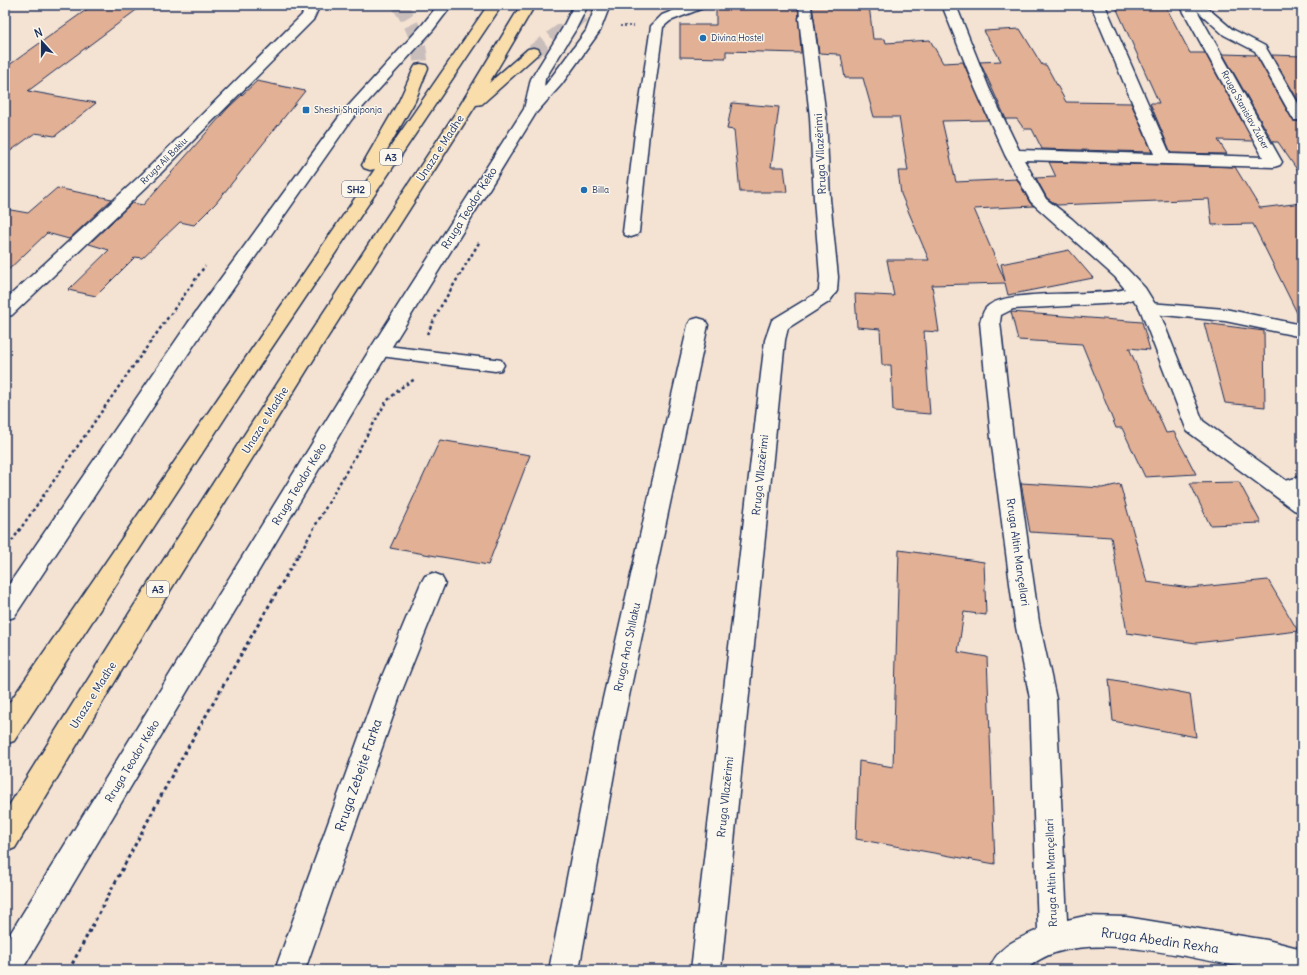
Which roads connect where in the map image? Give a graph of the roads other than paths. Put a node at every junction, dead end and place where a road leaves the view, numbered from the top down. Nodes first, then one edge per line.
1 (311, 5) edge
2 (445, 5) edge
3 (495, 5) edge
4 (528, 5) edge
5 (581, 5) edge
6 (603, 5) edge
7 (699, 5) edge
8 (949, 5) edge
9 (1098, 5) edge
10 (1187, 5) edge
11 (1197, 5) edge
12 (806, 12) edge
13 (450, 21) dead end
14 (533, 52) tunnel mouth
15 (421, 68) tunnel mouth
16 (383, 75) junction
17 (530, 111) junction
18 (464, 112) junction
19 (1299, 117) dead end
20 (1013, 155) junction
21 (1164, 159) junction
22 (631, 232) dead end
23 (1143, 300) junction
24 (9, 302) edge
25 (288, 309) junction
26 (698, 325) dead end
27 (1302, 331) edge
28 (379, 351) junction
29 (495, 365) dead end
30 (1293, 487) edge
31 (1302, 504) edge
32 (433, 583) dead end
33 (5, 610) edge
34 (5, 732) edge
35 (5, 838) edge
36 (1053, 939) junction
37 (1302, 964) edge
38 (5, 970) edge
39 (290, 970) edge
40 (564, 970) edge
41 (706, 970) edge
42 (1004, 970) edge

1 - 24 street, Rruga Ali Bakiu
2 - 16 street
3 - 25 highway, A3
4 - 18 highway, Unaza e Madhe / A3
5 - 17 street
6 - 17 street, Rruga Teodor Keko
7 - 22 lane
8 - 20 street
9 - 21 street
10 - 21 street, Rruga Stanislav Zuber
11 - 19 lane
12 - 41 street, Rruga Vllazërimi
13 - 16 street
14 - 18 highway
15 - 25 highway, SH2
16 - 33 street
17 - 28 street, Rruga Teodor Keko
18 - 35 highway, Unaza e Madhe / A3
20 - 21 street, Rruga Stanislav Zuber
20 - 23 street
23 - 27 lane
23 - 30 street
23 - 36 street, Rruga Altin Mançellari
25 - 34 highway, A3
26 - 40 street, Rruga Ana Shllaku
28 - 29 lane
28 - 38 street, Rruga Teodor Keko
30 - 31 street
32 - 39 street, Rruga Zebejte Farka
36 - 37 street, Rruga Abedin Rexha
36 - 42 street, Rruga Abedin Rexha

